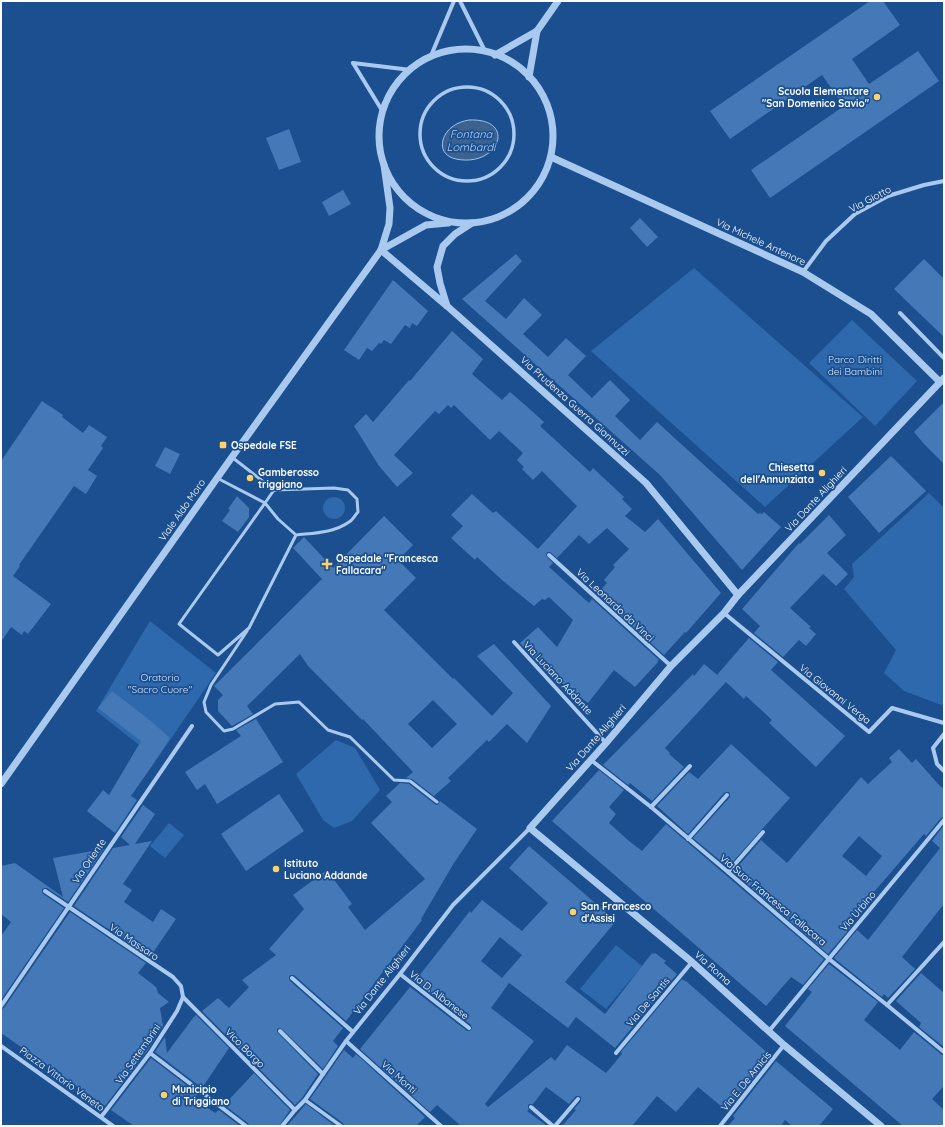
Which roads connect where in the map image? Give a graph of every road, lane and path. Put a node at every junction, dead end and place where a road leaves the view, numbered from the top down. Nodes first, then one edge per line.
1 (454, 1) edge
2 (460, 1) edge
3 (558, 1) edge
4 (537, 31) junction
5 (484, 51) junction
6 (495, 55) junction
7 (430, 58) junction
8 (411, 70) junction
9 (529, 77) junction
10 (383, 112) junction
11 (515, 128) joint
12 (551, 157) junction
13 (384, 165) junction
14 (944, 181) edge
15 (453, 223) junction
16 (472, 223) junction
17 (381, 250) junction
18 (803, 272) junction
19 (447, 306) junction
20 (900, 313) dead end
21 (944, 358) edge
22 (942, 380) edge
23 (232, 457) junction
24 (217, 478) junction
25 (274, 490) junction
26 (265, 503) junction
27 (296, 535) junction
28 (549, 555) dead end
29 (738, 595) junction
30 (724, 613) junction
31 (249, 628) junction
32 (514, 642) dead end
33 (671, 666) junction
34 (944, 723) edge
35 (192, 726) dead end
36 (944, 734) edge
37 (606, 743) junction
38 (591, 760) junction
39 (690, 766) dead end
40 (944, 771) edge
41 (1, 784) edge
42 (727, 795) dead end
43 (437, 802) dead end
44 (651, 807) junction
45 (944, 820) edge
46 (530, 828) junction
47 (763, 832) dead end
48 (688, 839) junction
49 (728, 872) junction
50 (45, 891) dead end
51 (68, 907) junction
52 (944, 942) edge
53 (829, 959) junction
54 (692, 962) junction
55 (400, 974) junction
56 (292, 978) dead end
57 (183, 997) junction
58 (887, 1005) junction
59 (1, 1006) edge
60 (469, 1028) dead end
61 (280, 1031) dead end
62 (769, 1031) junction
63 (353, 1032) junction
64 (346, 1041) junction
65 (784, 1045) junction
66 (1, 1046) edge
67 (944, 1052) edge
68 (150, 1053) junction
69 (616, 1053) dead end
70 (323, 1074) junction
71 (578, 1099) dead end
72 (305, 1100) junction
73 (530, 1107) dead end
74 (295, 1110) junction
75 (101, 1117) junction
76 (113, 1126) edge
77 (246, 1126) edge
78 (282, 1126) edge
79 (341, 1126) edge
80 (441, 1126) edge
81 (554, 1126) edge
82 (720, 1126) edge
83 (881, 1126) edge

1 - 7 street
2 - 5 street
3 - 4 street
4 - 6 street
4 - 9 street
5 - 6 street
5 - 7 street
6 - 9 street
7 - 8 street
8 - 10 street
8 - 10 street
9 - 12 street
10 - 13 street
11 - 11 street
12 - 16 street
12 - 18 street, Via Michele Antenore
13 - 15 street
13 - 17 street, Viale Aldo Moro
14 - 18 street, Via Giotto
15 - 16 street
15 - 17 street, Viale Aldo Moro
16 - 19 street
17 - 19 street, Via Prudenza Guerra Giannuzzi
17 - 23 street, Viale Aldo Moro
18 - 22 street, Via Michele Antenore
19 - 29 street, Via Prudenza Guerra Giannuzzi
20 - 21 street
22 - 29 street, Via Dante Alighieri
23 - 24 street, Viale Aldo Moro
23 - 25 lane
24 - 26 lane
24 - 41 street, Viale Aldo Moro
25 - 26 lane
25 - 27 lane
26 - 27 lane
26 - 31 lane
27 - 31 lane
28 - 33 street, Via Leonardo da Vinci
29 - 30 street, Via Dante Alighieri
30 - 33 street, Via Dante Alighieri
30 - 34 street, Via Giovanni Verga
31 - 43 lane
32 - 37 street, Via Luciano Addante
33 - 37 street, Via Dante Alighieri
35 - 51 street, Via Oriente
36 - 40 street
37 - 38 street, Via Dante Alighieri
38 - 44 street, Via Suor Francesca Fallacara
38 - 46 street, Via Dante Alighieri
39 - 44 street
42 - 48 street
44 - 48 street, Via Suor Francesca Fallacara
45 - 53 street, Via Urbino
46 - 54 street, Via Roma
46 - 55 street, Via Dante Alighieri
47 - 49 street
48 - 49 street, Via Suor Francesca Fallacara
49 - 53 street, Via Suor Francesca Fallacara
50 - 51 street, Via Massaro
51 - 57 street, Via Massaro
51 - 59 street, Via Oriente
52 - 58 street
53 - 58 street, Via Suor Francesca Fallacara
53 - 62 street, Via Urbino
54 - 62 street, Via Roma
54 - 69 street, Via De Santis
55 - 60 street, Via D. Albanese
55 - 63 street, Via Dante Alighieri
56 - 63 street
57 - 68 street, Via Settembrini
57 - 74 street, Vico Borgo
58 - 67 street, Via Suor Francesca Fallacara
61 - 70 street
62 - 65 street, Via Roma
63 - 64 street, Via Dante Alighieri
64 - 70 street, Via Dante Alighieri
64 - 80 street, Via Monti
65 - 82 street, Via E. De Amicis
65 - 83 street, Via Roma
66 - 75 street, Piazza Vittorio Veneto
68 - 75 street, Via Settembrini
68 - 77 street
70 - 72 street, Via Dante Alighieri
71 - 81 street
72 - 74 street, Via Dante Alighieri
72 - 79 street
73 - 81 street
74 - 78 street, Via Dante Alighieri
75 - 76 street, Piazza Vittorio Veneto

